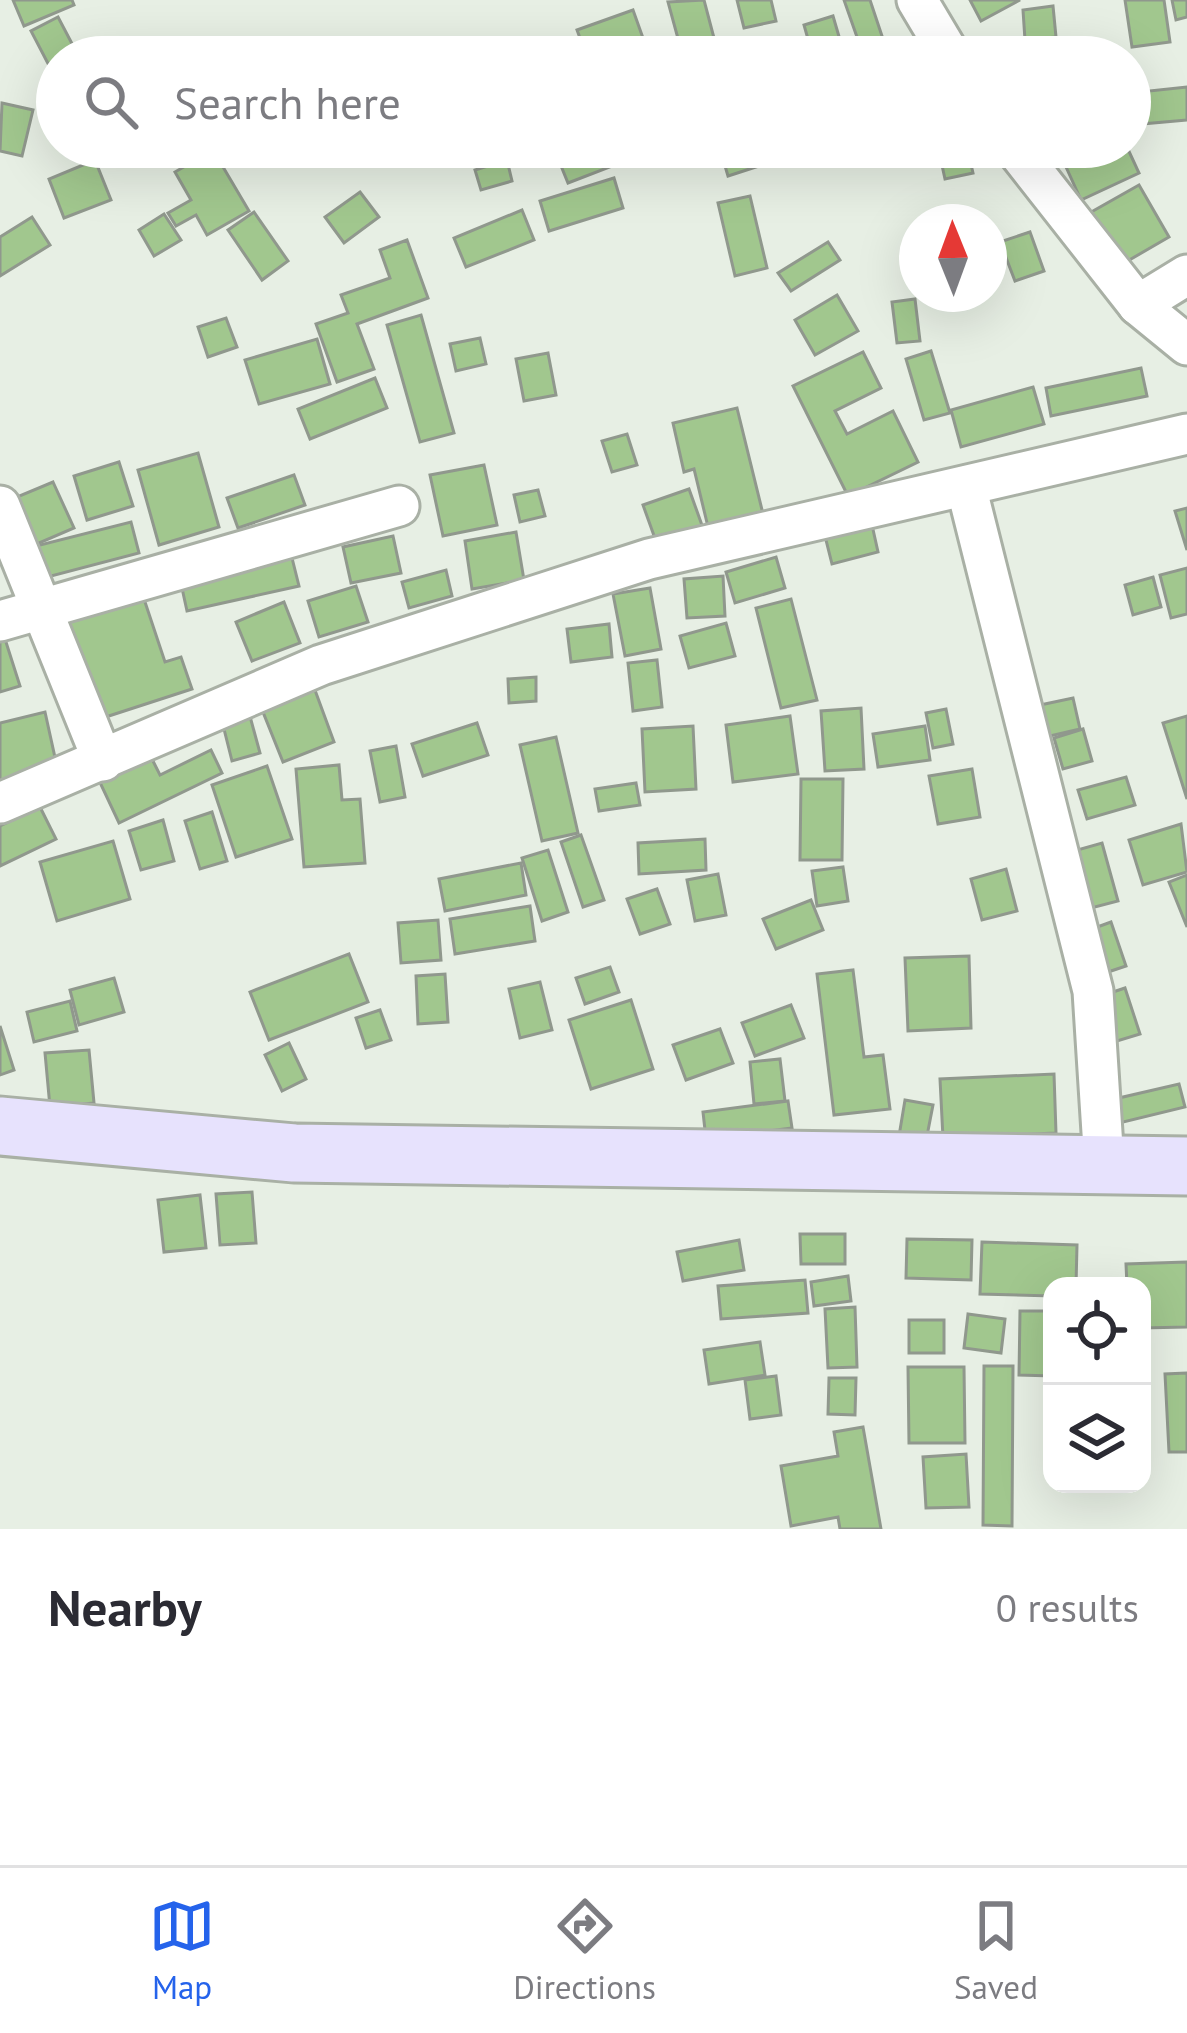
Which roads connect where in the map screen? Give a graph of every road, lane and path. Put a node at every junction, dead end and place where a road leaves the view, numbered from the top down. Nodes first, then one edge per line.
1 (916, 0) edge
2 (938, 36) edge
3 (1030, 168) edge
4 (1187, 275) edge
5 (1138, 305) junction
6 (1187, 345) edge
7 (1187, 434) edge
8 (965, 486) junction
9 (0, 506) edge
10 (399, 506) dead end
11 (43, 605) junction
12 (0, 621) edge
13 (103, 761) junction
14 (0, 803) edge
15 (0, 1126) edge
16 (1104, 1164) junction
17 (1187, 1166) edge

1 - 2 street
3 - 5 street
4 - 5 street
5 - 6 street
7 - 8 street
8 - 13 street
8 - 16 street
9 - 11 street
10 - 11 street
11 - 12 street
11 - 13 street
13 - 14 street
15 - 16 main road
16 - 17 main road

